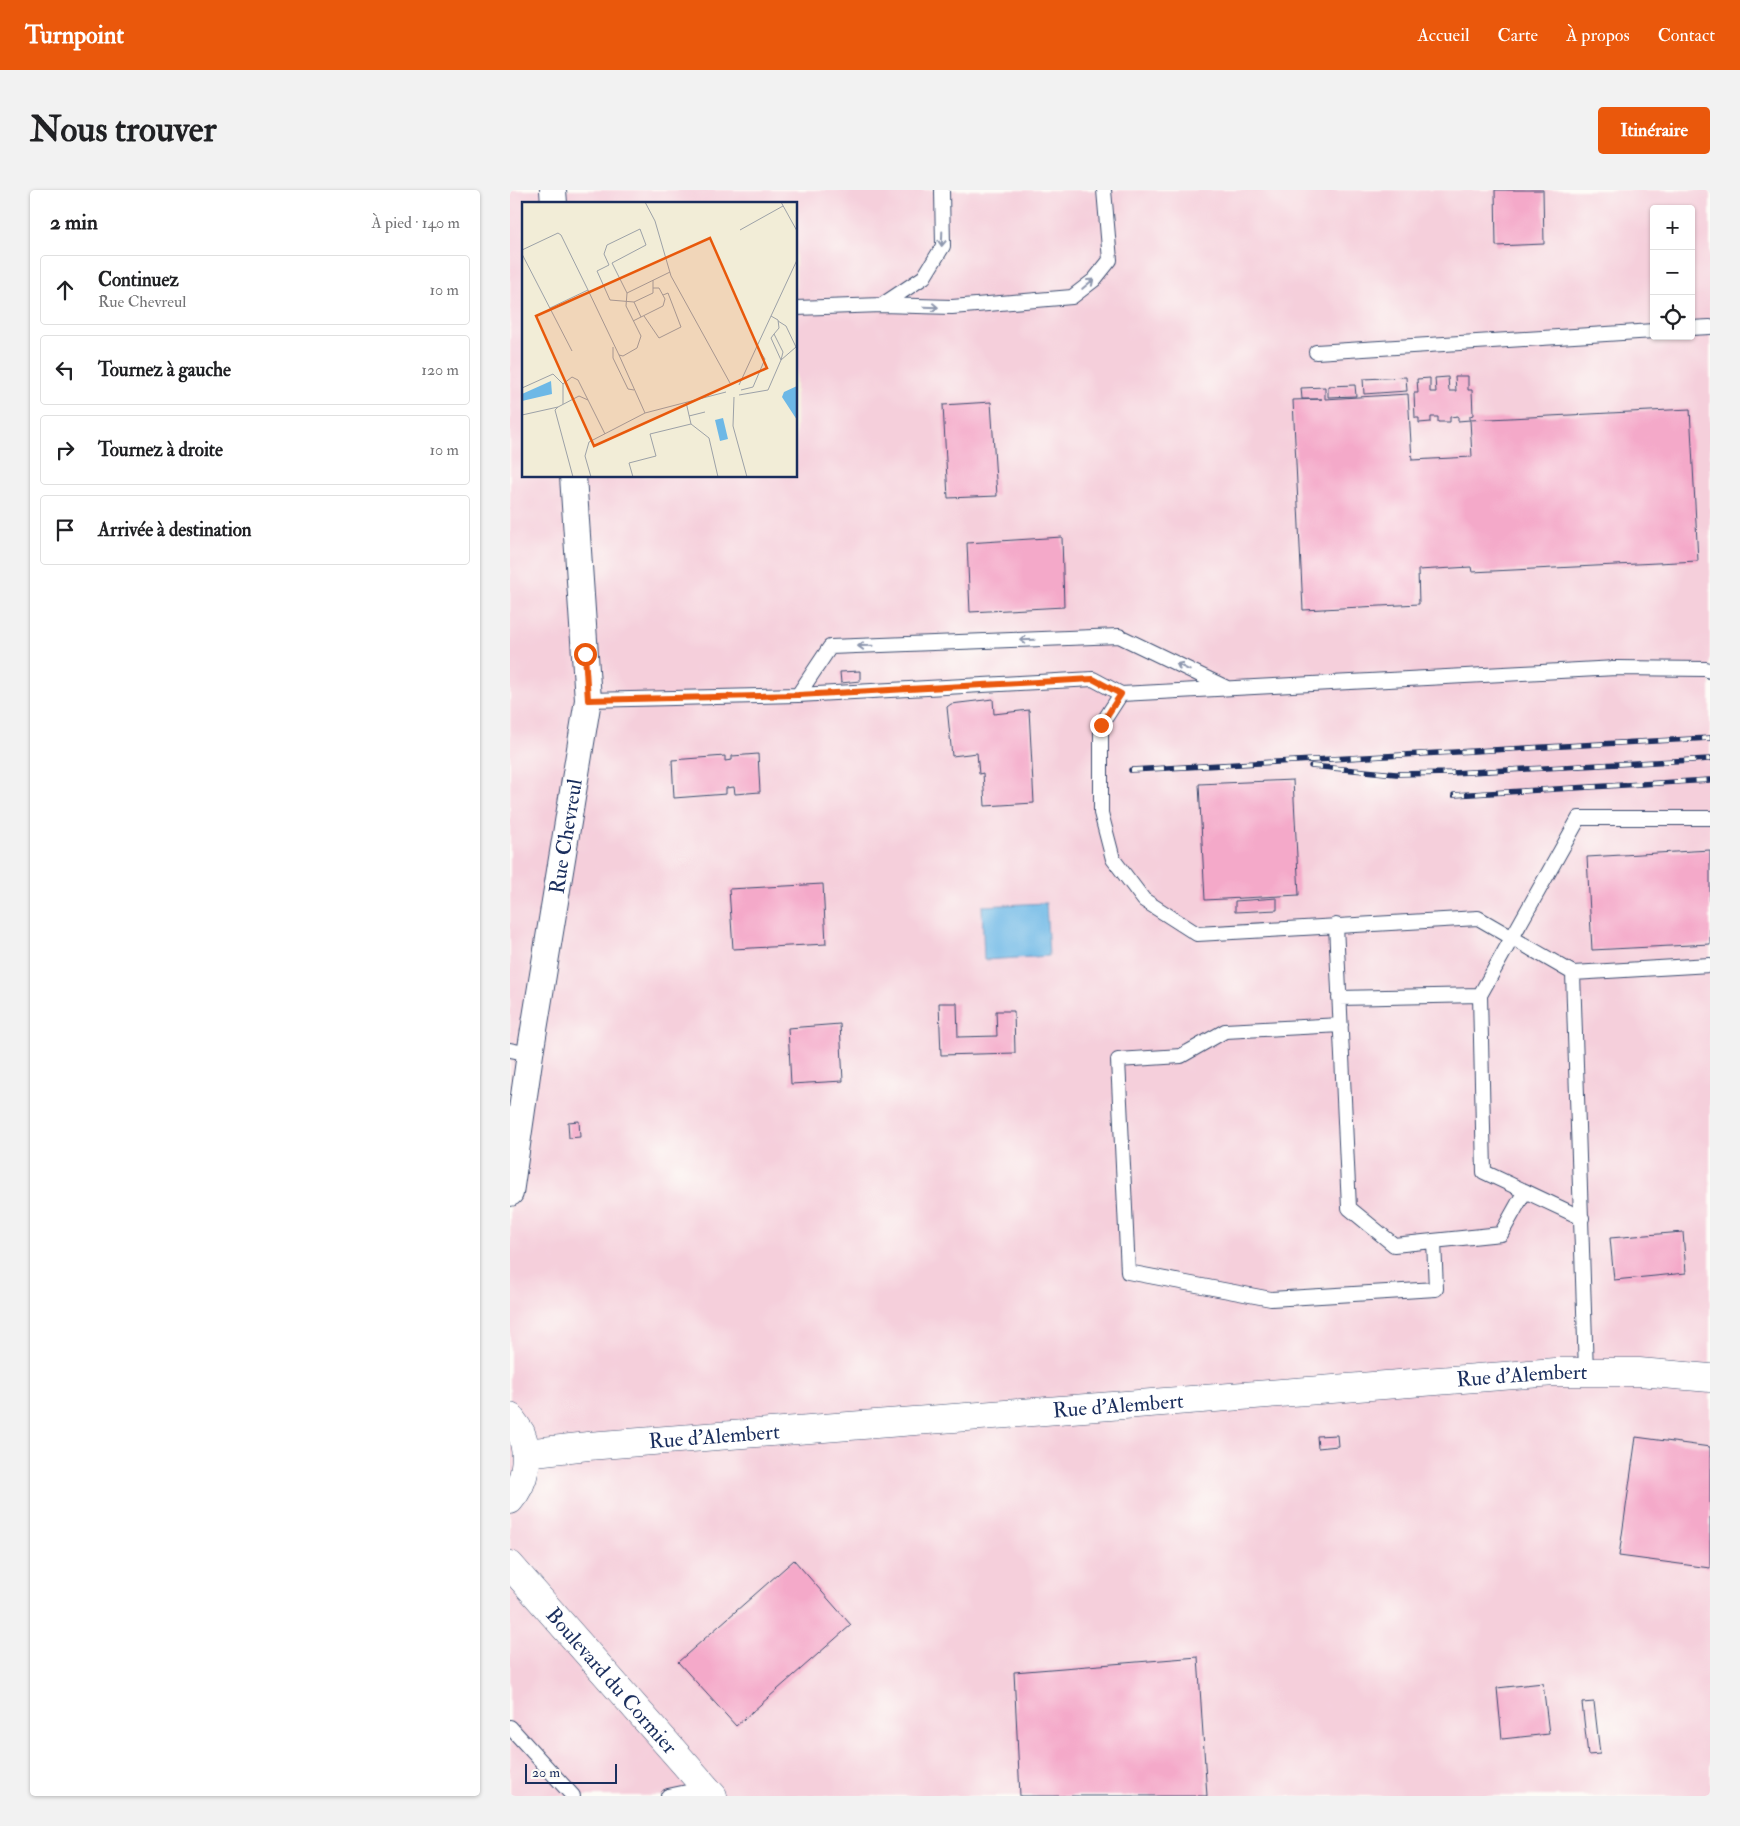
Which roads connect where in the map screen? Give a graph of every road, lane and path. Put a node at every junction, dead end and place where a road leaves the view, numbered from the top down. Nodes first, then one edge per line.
1 (942, 190) edge
2 (1104, 190) edge
3 (882, 305) junction
4 (798, 308) edge
5 (1710, 327) edge
6 (1695, 328) edge
7 (1650, 331) edge
8 (1316, 352) dead end
9 (573, 478) edge
10 (1710, 671) edge
11 (1227, 688) junction
12 (1121, 694) junction
13 (798, 695) junction
14 (588, 700) junction
15 (1710, 818) edge
16 (1336, 925) junction
17 (1513, 938) junction
18 (1710, 965) edge
19 (1572, 973) junction
20 (1480, 995) junction
21 (1340, 998) junction
22 (1341, 1025) junction
23 (520, 1052) edge
24 (1525, 1191) junction
25 (510, 1193) edge
26 (1582, 1218) junction
27 (1434, 1241) junction
28 (1586, 1372) junction
29 (1710, 1378) edge
30 (510, 1417) edge
31 (526, 1453) junction
32 (510, 1500) edge
33 (510, 1564) edge
34 (510, 1727) edge
35 (710, 1792) edge
36 (573, 1796) edge
37 (668, 1796) edge

1 -> 3 lane
3 -> 2 lane
3 - 4 lane
5 - 6 lane
7 - 8 lane
9 - 14 street, Rue Chevreul
10 - 11 lane
11 - 12 lane
11 -> 13 lane
12 - 13 lane
12 - 16 lane
13 - 14 lane
14 - 23 street, Rue Chevreul
15 - 17 lane
16 - 17 lane
16 - 21 lane
17 - 19 lane
17 - 20 lane
18 - 19 lane
19 - 26 lane
20 - 21 lane
20 - 24 lane
21 - 22 lane
22 - 27 lane
22 - 27 lane
23 - 25 street, Rue Chevreul
24 - 26 lane
24 - 27 lane
26 - 28 lane
28 - 29 street, Rue d’Alembert
28 - 31 street, Rue d’Alembert
30 - 31 street
31 - 32 street
33 - 35 street, Boulevard du Cormier
34 - 36 lane
35 - 37 lane

